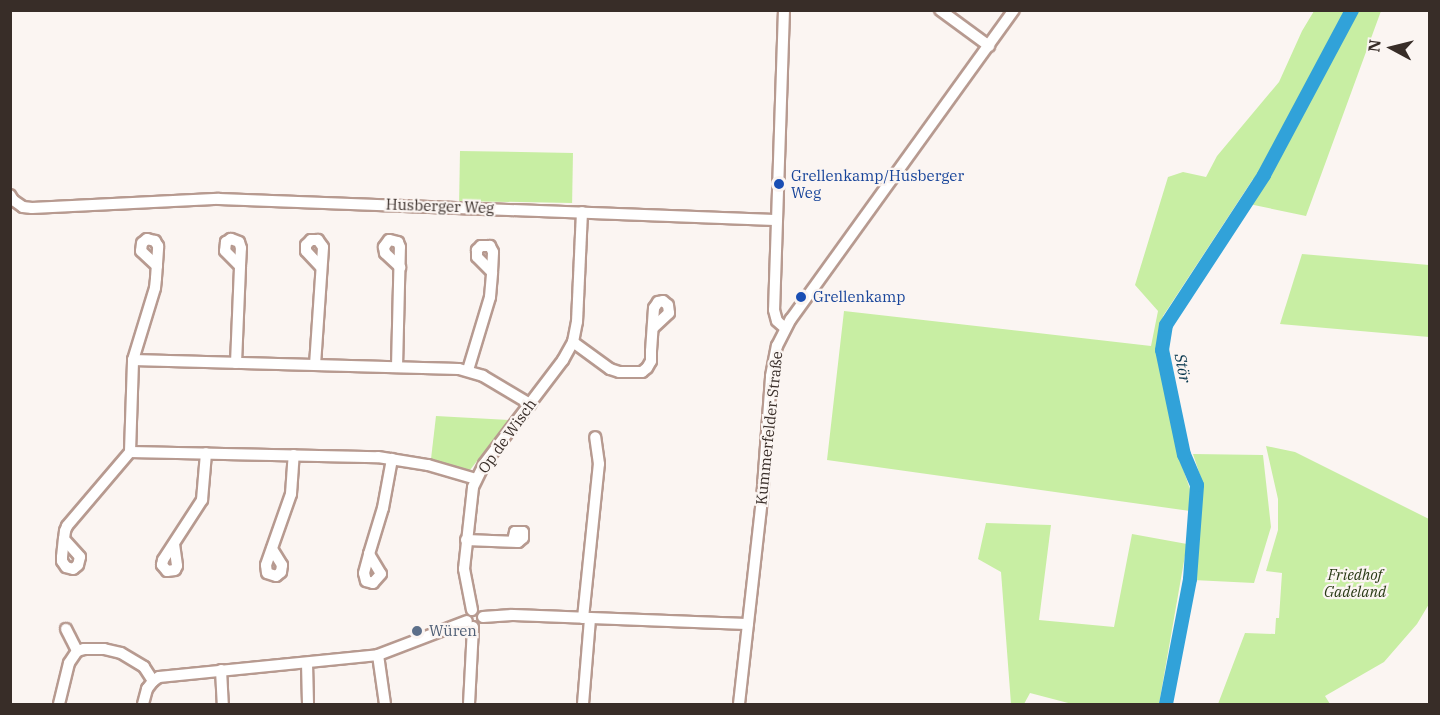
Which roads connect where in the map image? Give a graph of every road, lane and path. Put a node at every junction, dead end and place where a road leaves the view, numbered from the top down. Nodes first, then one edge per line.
1 (784, 10) edge
2 (940, 10) edge
3 (1014, 10) edge
4 (989, 46) junction
5 (10, 195) edge
6 (582, 212) junction
7 (775, 220) junction
8 (157, 266) dead end
9 (240, 266) dead end
10 (321, 267) dead end
11 (400, 267) dead end
12 (492, 272) dead end
13 (653, 328) dead end
14 (785, 328) junction
15 (573, 342) junction
16 (133, 360) junction
17 (236, 363) junction
18 (315, 365) junction
19 (396, 367) junction
20 (468, 370) junction
21 (530, 404) junction
22 (595, 437) dead end
23 (130, 452) junction
24 (206, 453) junction
25 (294, 455) junction
26 (392, 459) junction
27 (476, 479) junction
28 (64, 539) dead end
29 (466, 540) junction
30 (513, 541) dead end
31 (174, 544) dead end
32 (272, 549) dead end
33 (369, 554) dead end
34 (472, 610) junction
35 (483, 617) junction
36 (586, 618) junction
37 (470, 624) junction
38 (748, 624) junction
39 (66, 628) dead end
40 (77, 651) junction
41 (378, 655) junction
42 (306, 663) junction
43 (221, 670) junction
44 (153, 681) junction
45 (59, 705) edge
46 (143, 705) edge
47 (223, 705) edge
48 (309, 705) edge
49 (385, 705) edge
50 (469, 705) edge
51 (583, 705) edge
52 (739, 705) edge

1 - 7 street
2 - 4 street
3 - 4 street, Kummerfelder Straße
4 - 14 street, Kummerfelder Straße
5 - 6 street, Husberger Weg
6 - 7 street, Husberger Weg
6 - 15 street, Op de Wisch
7 - 14 street
8 - 16 street
9 - 17 street
10 - 18 street
11 - 19 street
12 - 20 street
13 - 15 street
14 - 38 street, Kummerfelder Straße
15 - 21 street, Op de Wisch
16 - 17 street
16 - 23 street
17 - 18 street
18 - 19 street
19 - 20 street
20 - 21 street
21 - 27 street, Op de Wisch
22 - 36 street
23 - 24 street
23 - 28 street
24 - 25 street
24 - 31 street
25 - 26 street
25 - 32 street
26 - 27 street
26 - 33 street
27 - 29 street, Op de Wisch
29 - 30 street
29 - 34 street, Op de Wisch
34 - 35 street
34 - 37 street
35 - 36 street
35 - 37 street
36 - 38 street
36 - 51 street
37 - 41 street
37 - 50 street
38 - 52 street, Kummerfelder Straße
39 - 40 street
40 - 44 street
40 - 45 street
41 - 42 street
41 - 49 street
42 - 43 street
42 - 48 street
43 - 44 street
43 - 47 street
44 - 46 street

